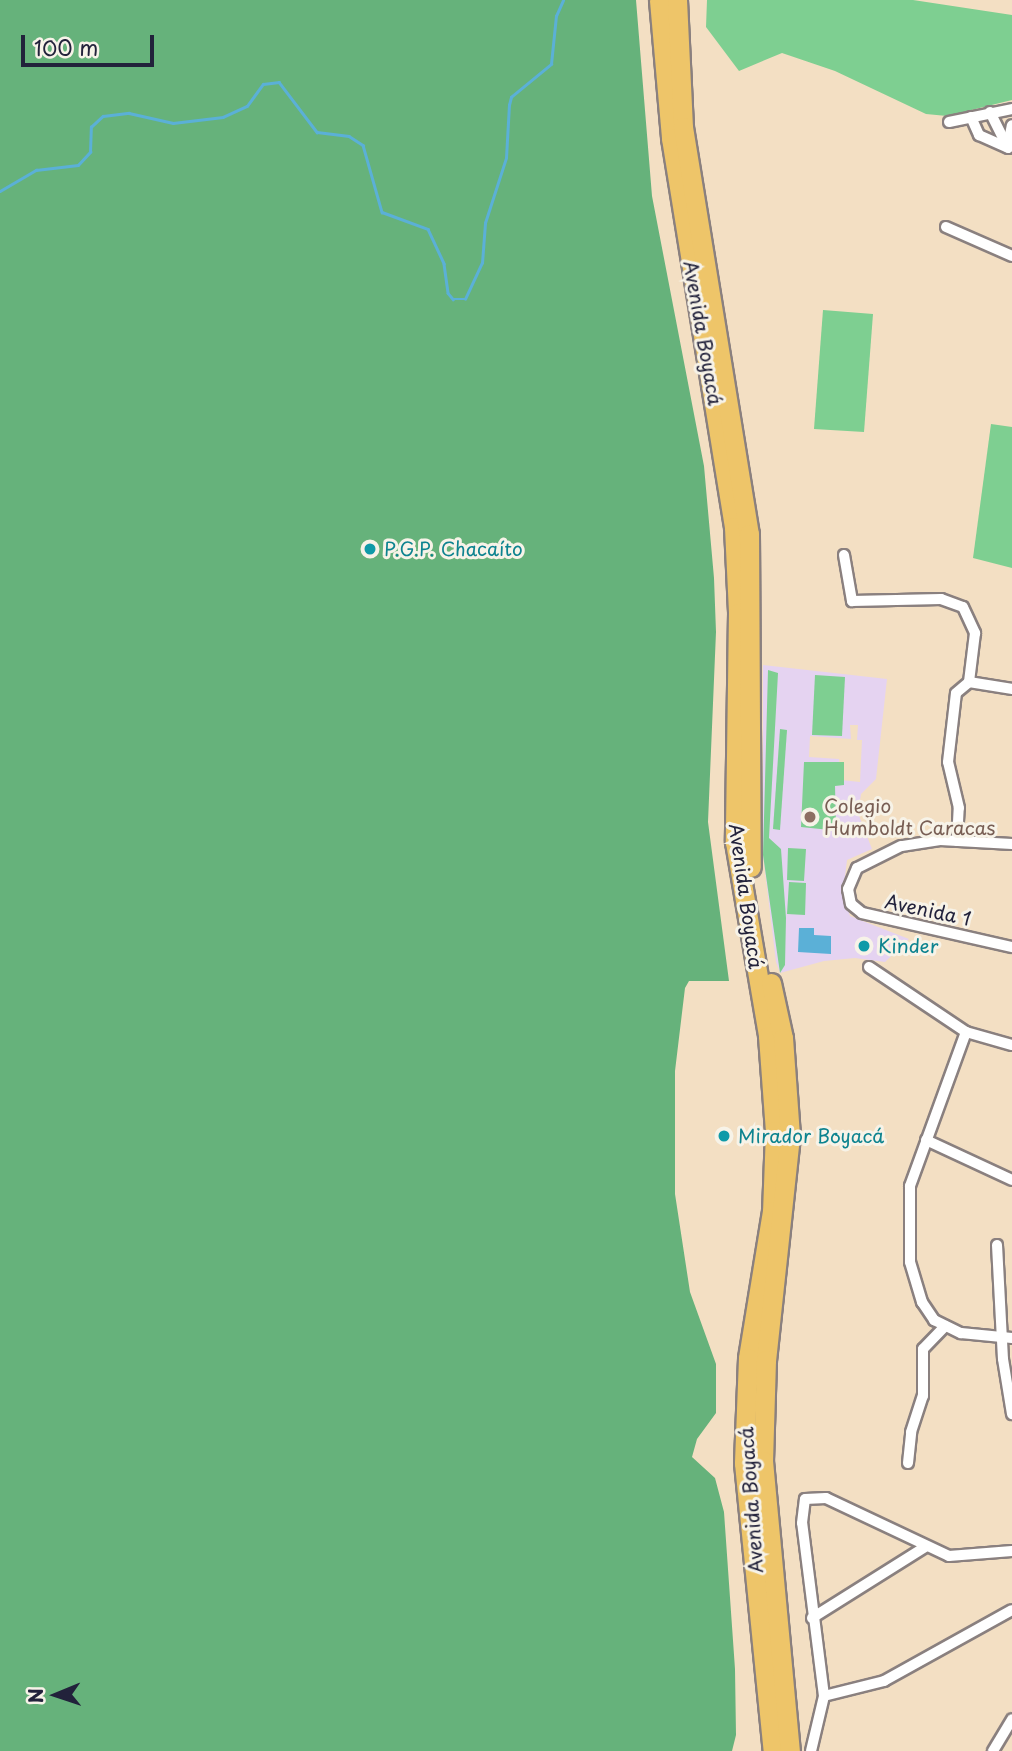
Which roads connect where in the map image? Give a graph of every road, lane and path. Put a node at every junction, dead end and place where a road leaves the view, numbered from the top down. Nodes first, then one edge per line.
1 (659, 0) edge
2 (677, 0) edge
3 (690, 0) edge
4 (677, 55) junction
5 (1012, 109) edge
6 (990, 112) junction
7 (971, 117) junction
8 (949, 122) dead end
9 (1012, 125) edge
10 (1010, 150) edge
11 (946, 227) dead end
12 (1012, 256) edge
13 (844, 555) dead end
14 (969, 682) junction
15 (1012, 689) edge
16 (957, 841) junction
17 (1012, 844) edge
18 (1012, 947) edge
19 (869, 967) dead end
20 (966, 1032) junction
21 (1012, 1045) edge
22 (926, 1140) junction
23 (1012, 1180) edge
24 (996, 1245) dead end
25 (944, 1326) junction
26 (1007, 1338) edge
27 (1012, 1414) edge
28 (908, 1462) dead end
29 (925, 1547) junction
30 (1012, 1550) edge
31 (1012, 1610) edge
32 (812, 1618) junction
33 (824, 1696) junction
34 (1012, 1719) edge
35 (773, 1751) edge
36 (790, 1751) edge
37 (811, 1751) edge
38 (993, 1751) edge

1 - 35 highway, Avenida Boyacá
2 - 4 highway, Avenida Boyacá
3 - 4 highway
4 - 36 highway, Avenida Boyacá
5 - 6 street
6 - 7 street
6 - 10 street
7 - 8 street
7 - 10 street
9 - 10 street
11 - 12 street
13 - 14 street
14 - 15 street
14 - 16 street
16 - 17 street
16 - 18 street, Avenida 1
19 - 20 street
20 - 21 street
20 - 22 street
22 - 23 street
22 - 25 street
24 - 26 street
25 - 26 street
25 - 28 street
26 - 27 street
29 - 30 street
29 - 32 street
29 - 32 street
31 - 33 street
32 - 33 street
33 - 37 street
34 - 38 street

